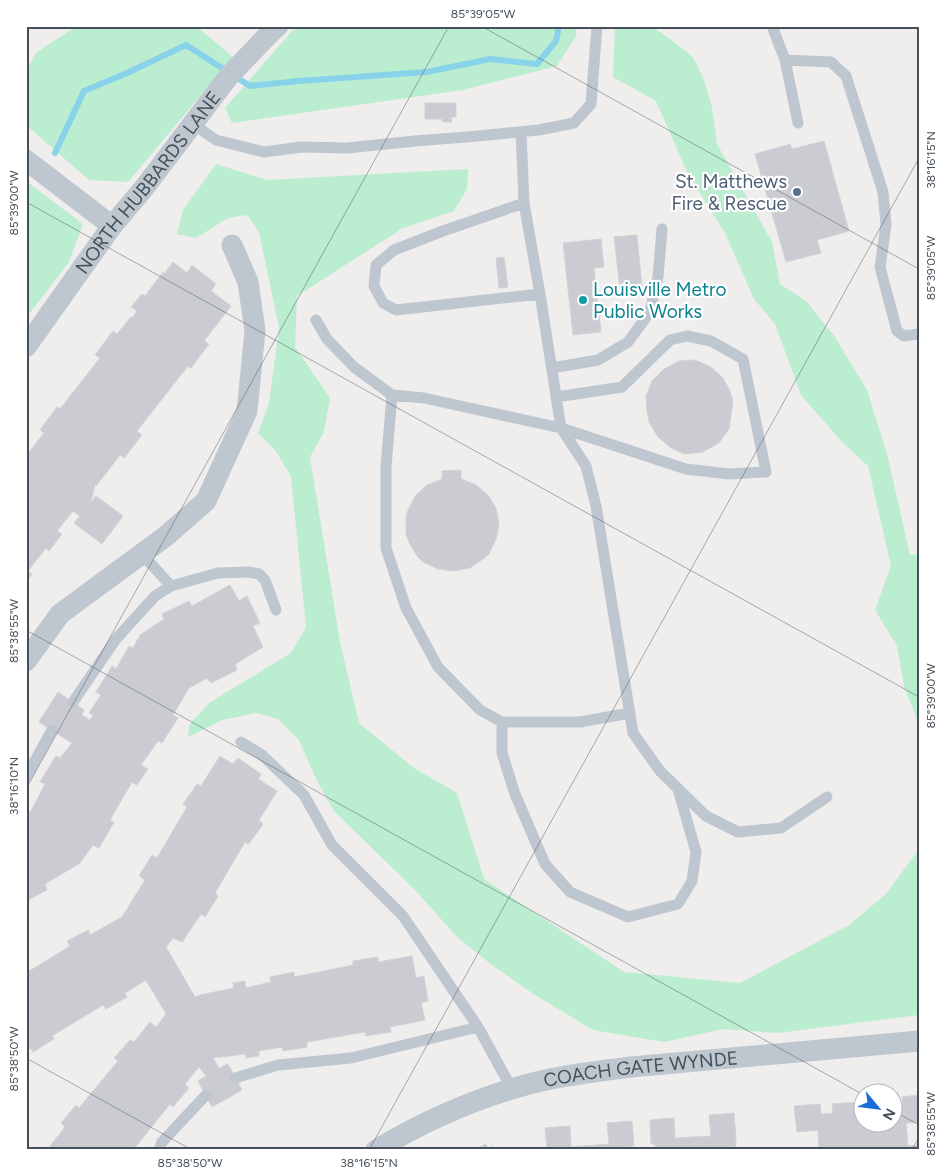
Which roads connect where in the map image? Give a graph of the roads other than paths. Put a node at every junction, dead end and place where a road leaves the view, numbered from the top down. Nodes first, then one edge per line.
1 (278, 26) edge
2 (597, 26) edge
3 (772, 26) edge
4 (785, 60) junction
5 (798, 123) dead end
6 (193, 124) junction
7 (521, 132) junction
8 (26, 160) edge
9 (524, 203) junction
10 (112, 226) junction
11 (662, 229) dead end
12 (232, 245) dead end
13 (540, 294) junction
14 (316, 320) dead end
15 (919, 334) edge
16 (26, 347) edge
17 (552, 368) junction
18 (392, 395) junction
19 (556, 397) junction
20 (561, 428) junction
21 (142, 554) junction
22 (172, 586) junction
23 (276, 610) dead end
24 (26, 661) edge
25 (72, 702) dead end
26 (630, 713) junction
27 (502, 722) junction
28 (52, 730) dead end
29 (240, 742) dead end
30 (26, 777) edge
31 (677, 788) junction
32 (827, 797) dead end
33 (478, 1026) junction
34 (919, 1041) edge
35 (235, 1078) dead end
36 (512, 1089) junction
37 (206, 1095) dead end
38 (380, 1149) edge
39 (159, 1150) edge

1 - 6 street, NORTH HUBBARDS LANE
2 - 7 lane
3 - 4 lane
4 - 5 lane
4 - 15 lane
6 - 7 lane
6 - 10 street, NORTH HUBBARDS LANE
7 - 9 lane
8 - 10 street
9 - 13 lane
9 - 13 lane
10 - 16 street, NORTH HUBBARDS LANE
11 - 17 lane
12 - 21 street
13 - 17 lane
14 - 18 lane
17 - 19 lane
18 - 20 lane
18 - 27 lane
19 - 20 lane
19 - 20 lane
20 - 26 lane
21 - 22 lane
21 - 24 street
22 - 23 lane
22 - 25 lane
26 - 27 lane
26 - 31 lane
27 - 31 lane
28 - 30 lane
29 - 33 lane
31 - 32 lane
33 - 35 lane
33 - 36 lane
34 - 36 street, COACH GATE WYNDE
36 - 38 street, COACH GATE WYNDE
37 - 39 lane

